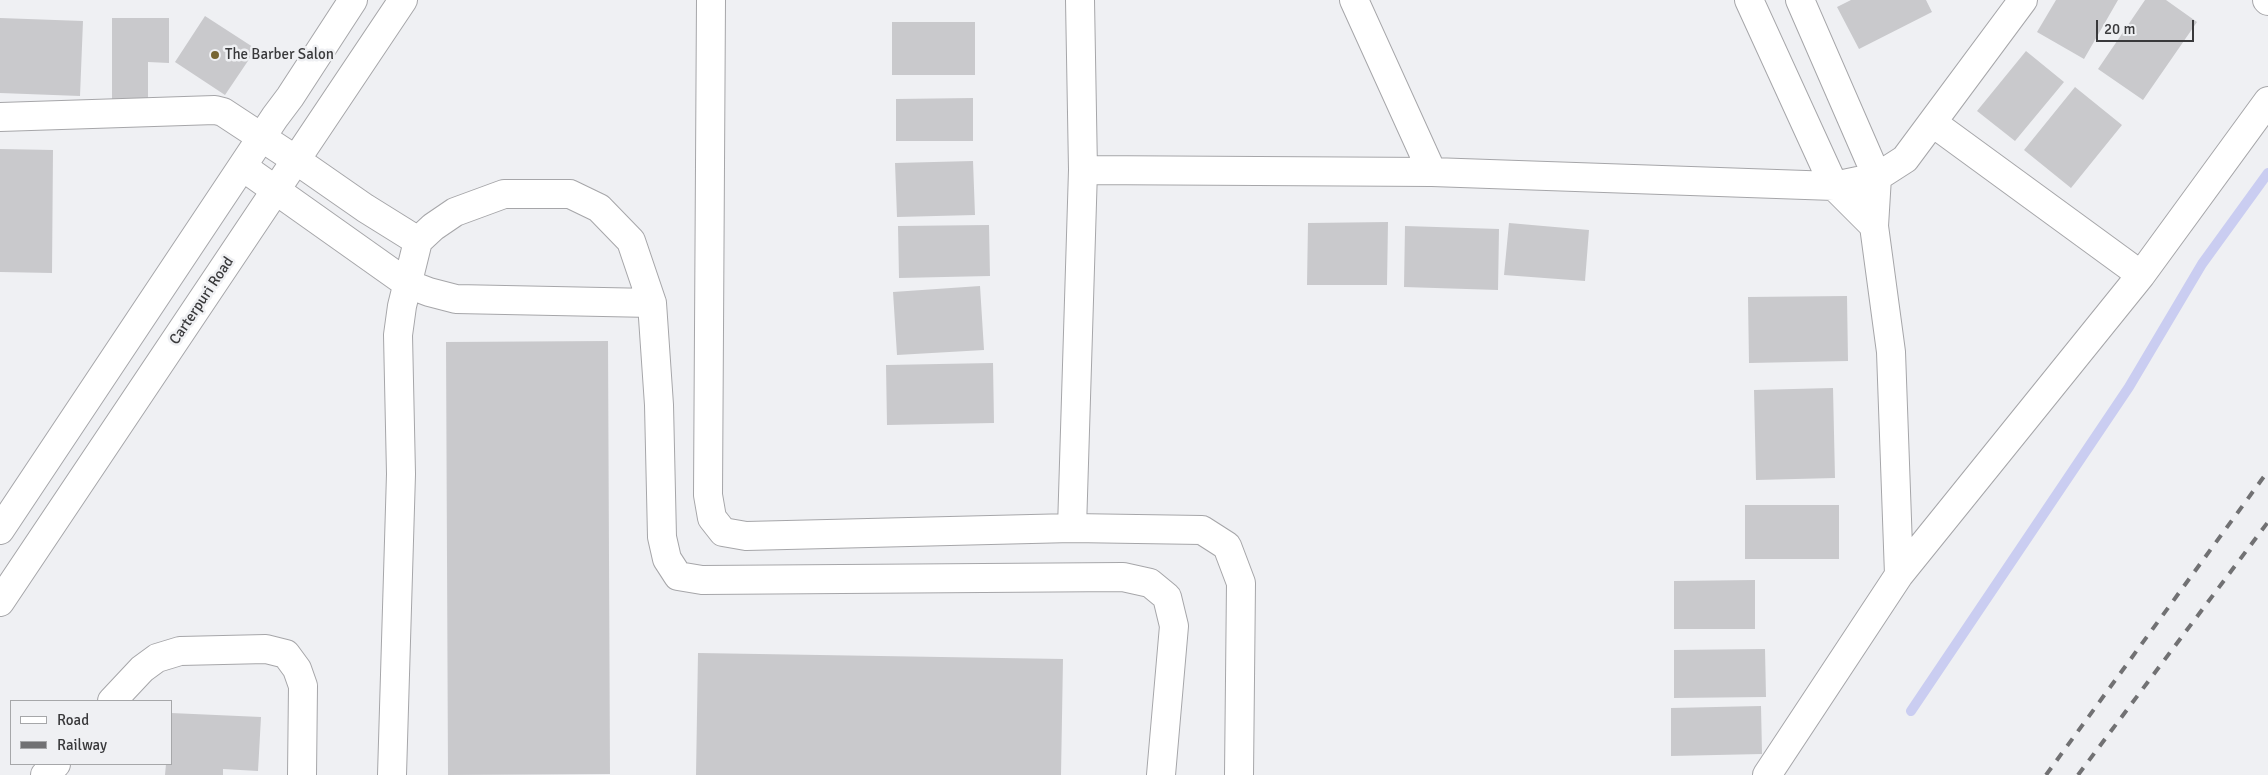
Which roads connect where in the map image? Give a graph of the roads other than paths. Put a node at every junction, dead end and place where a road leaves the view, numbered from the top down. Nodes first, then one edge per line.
1 (353, 0) edge
2 (403, 0) edge
3 (711, 0) edge
4 (1080, 0) edge
5 (1354, 0) edge
6 (1749, 0) edge
7 (1800, 0) edge
8 (2022, 0) edge
9 (2268, 101) edge
10 (0, 117) edge
11 (1933, 123) junction
12 (263, 138) junction
13 (296, 160) junction
14 (243, 166) junction
15 (1083, 170) junction
16 (1432, 172) junction
17 (1877, 177) junction
18 (1834, 186) junction
19 (276, 190) junction
20 (1874, 226) junction
21 (418, 241) junction
22 (2140, 276) junction
23 (408, 284) junction
24 (652, 303) junction
25 (1072, 528) junction
26 (0, 530) edge
27 (1899, 575) junction
28 (0, 602) edge
29 (113, 700) edge
30 (55, 765) edge
31 (45, 775) edge
32 (302, 775) edge
33 (392, 775) edge
34 (1161, 775) edge
35 (1240, 775) edge
36 (1767, 775) edge

1 - 12 street
2 - 13 street, Carterpuri Road
3 - 25 street
4 - 15 street
5 - 16 street
6 - 18 street
7 - 17 street
8 - 11 street
9 - 22 street
10 - 12 street
11 - 17 street
11 - 22 street
12 - 13 street
12 - 14 street
13 - 19 street, Carterpuri Road
13 - 21 street
14 - 19 street
14 - 26 street
15 - 16 street
15 - 25 street
16 - 18 street
17 - 18 street
17 - 20 street
18 - 20 street
19 - 23 street
19 - 28 street, Carterpuri Road
20 - 27 street
21 - 23 street
21 - 24 street
22 - 27 street
23 - 24 street
23 - 33 street
24 - 34 street
25 - 35 street
27 - 36 street
29 - 32 street
30 - 31 street

